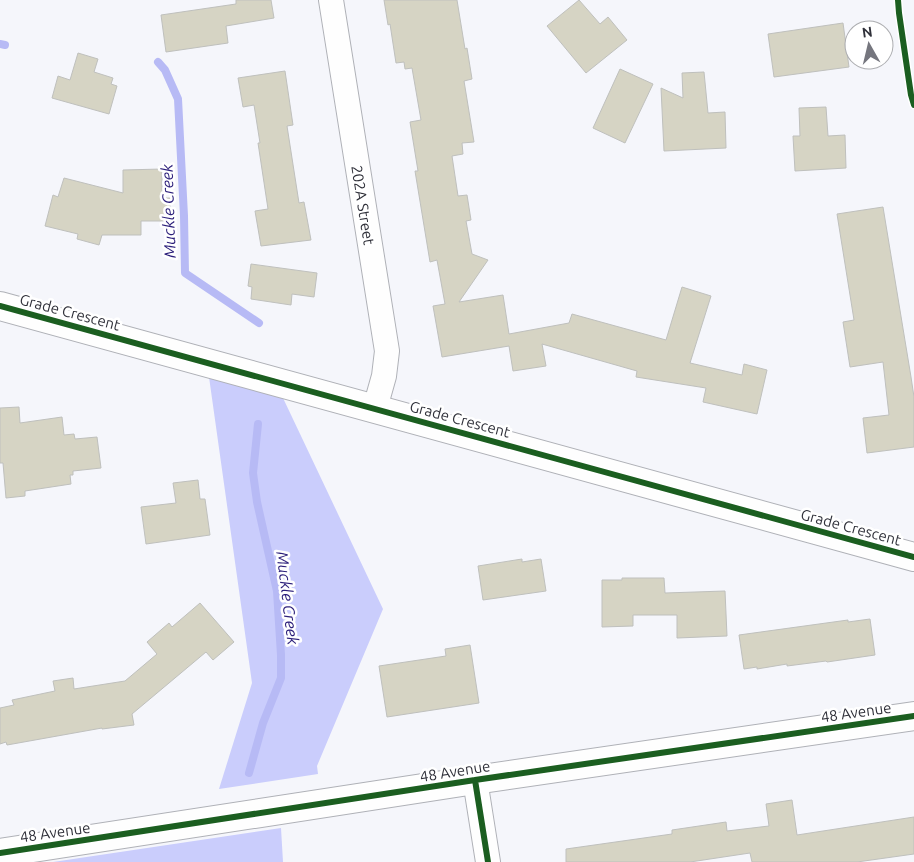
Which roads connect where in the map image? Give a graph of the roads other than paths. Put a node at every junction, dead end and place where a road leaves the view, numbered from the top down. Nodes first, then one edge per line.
1 (331, 0) edge
2 (0, 306) edge
3 (375, 408) junction
4 (914, 557) edge
5 (914, 716) edge
6 (475, 780) junction
7 (0, 853) edge
8 (488, 862) edge

1 - 3 street, 202A Street
2 - 3 street, Grade Crescent
3 - 4 street, Grade Crescent
5 - 6 street, 48 Avenue
6 - 7 street, 48 Avenue
6 - 8 street

